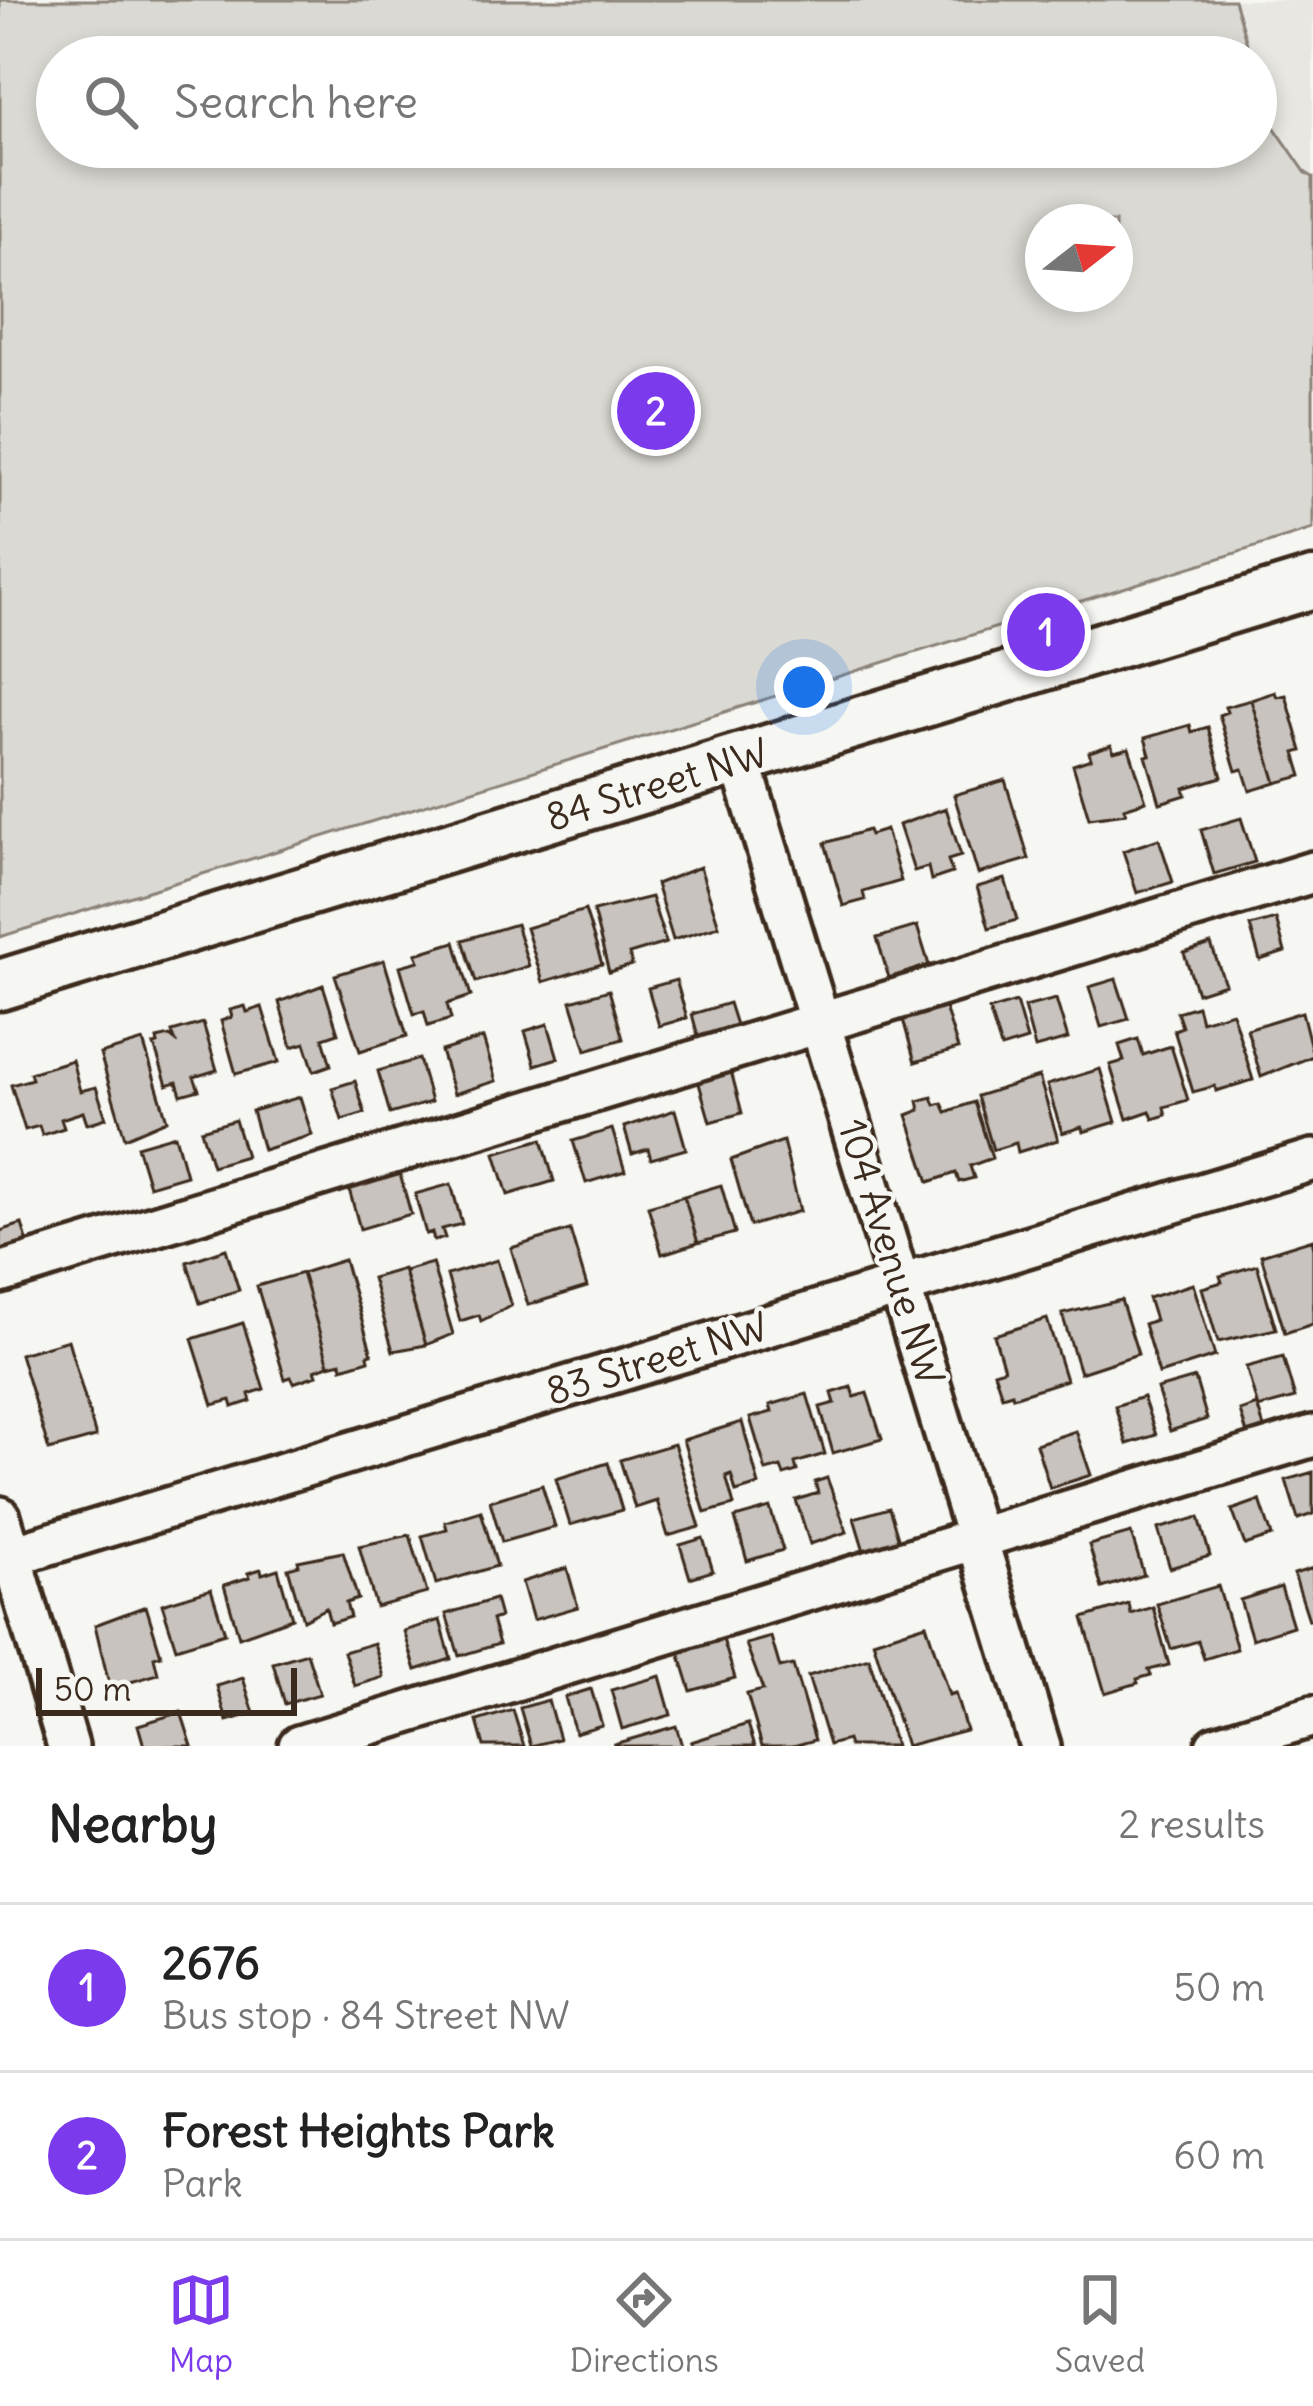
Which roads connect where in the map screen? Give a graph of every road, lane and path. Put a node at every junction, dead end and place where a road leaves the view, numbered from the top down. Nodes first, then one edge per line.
1 (1313, 584) edge
2 (740, 760) junction
3 (1313, 872) edge
4 (0, 985) edge
5 (821, 1021) junction
6 (1313, 1160) edge
7 (0, 1273) edge
8 (902, 1285) junction
9 (1313, 1436) edge
10 (0, 1516) edge
11 (976, 1540) junction
12 (6, 1557) edge
13 (1313, 1716) edge
14 (68, 1746) edge
15 (299, 1746) edge
16 (1040, 1746) edge
17 (1216, 1746) edge

1 - 2 main road, 84 Street NW
2 - 4 main road, 84 Street NW
2 - 5 street, 104 Avenue NW
3 - 5 street
5 - 7 street
5 - 8 street, 104 Avenue NW
6 - 8 street, 83 Street NW
8 - 11 street, 104 Avenue NW
8 - 12 street, 83 Street NW
9 - 11 street
10 - 12 street
11 - 15 street
11 - 16 street, 104 Avenue NW
12 - 14 street
13 - 17 street

